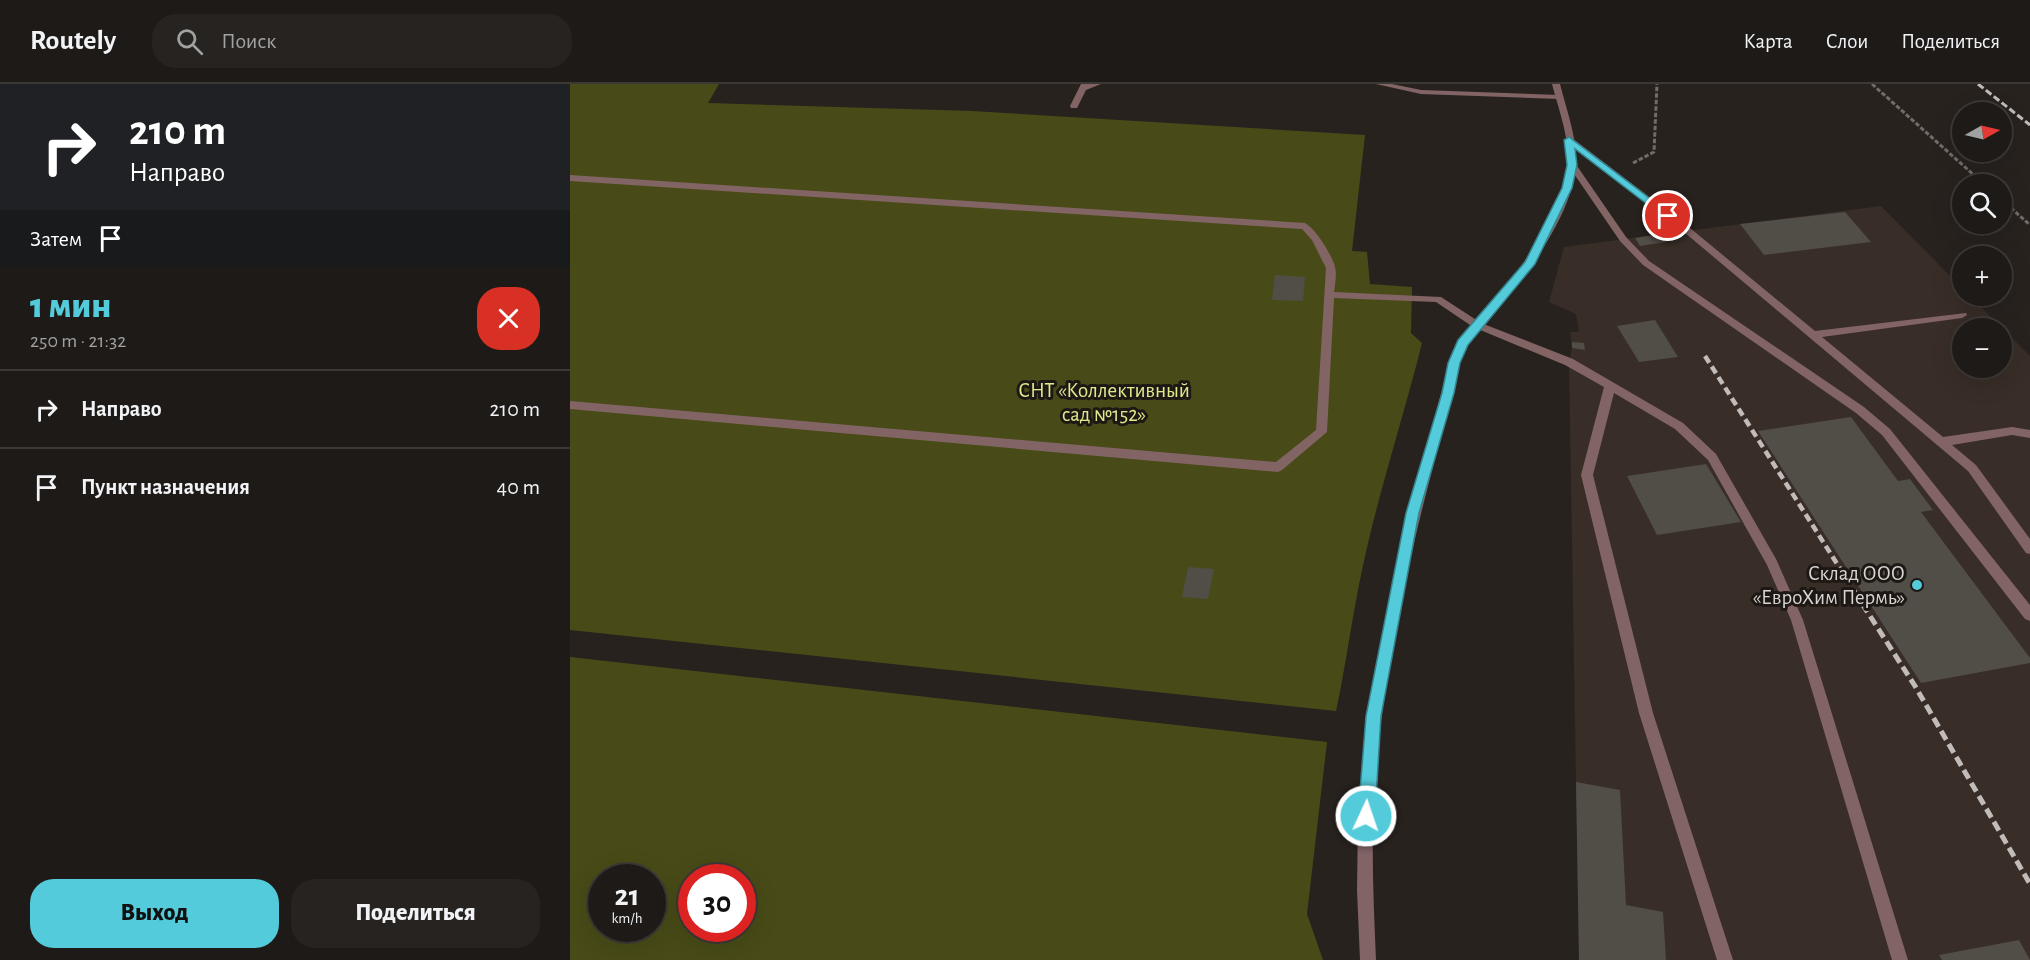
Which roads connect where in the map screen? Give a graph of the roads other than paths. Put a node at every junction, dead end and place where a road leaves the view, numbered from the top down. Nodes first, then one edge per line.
1 (1097, 84) edge
2 (1380, 84) edge
3 (1083, 87) edge
4 (1558, 90) edge
5 (1074, 106) dead end
6 (1569, 140) junction
7 (1572, 165) junction
8 (570, 178) edge
9 (1330, 296) junction
10 (1962, 315) dead end
11 (1476, 325) junction
12 (1812, 335) junction
13 (1610, 386) junction
14 (570, 405) edge
15 (2030, 434) edge
16 (1941, 442) junction
17 (2030, 549) edge
18 (2030, 615) edge
19 (1368, 960) edge
20 (1725, 960) edge
21 (1900, 960) edge

1 - 3 street
2 - 4 street
3 - 5 street
4 - 6 street
6 - 7 street
6 - 12 street
7 - 11 street
7 - 18 street
8 - 9 street
9 - 11 street
9 - 14 street
10 - 12 street
11 - 13 street
11 - 19 street
12 - 16 street
13 - 20 street
13 - 21 street
15 - 16 street
16 - 17 street

